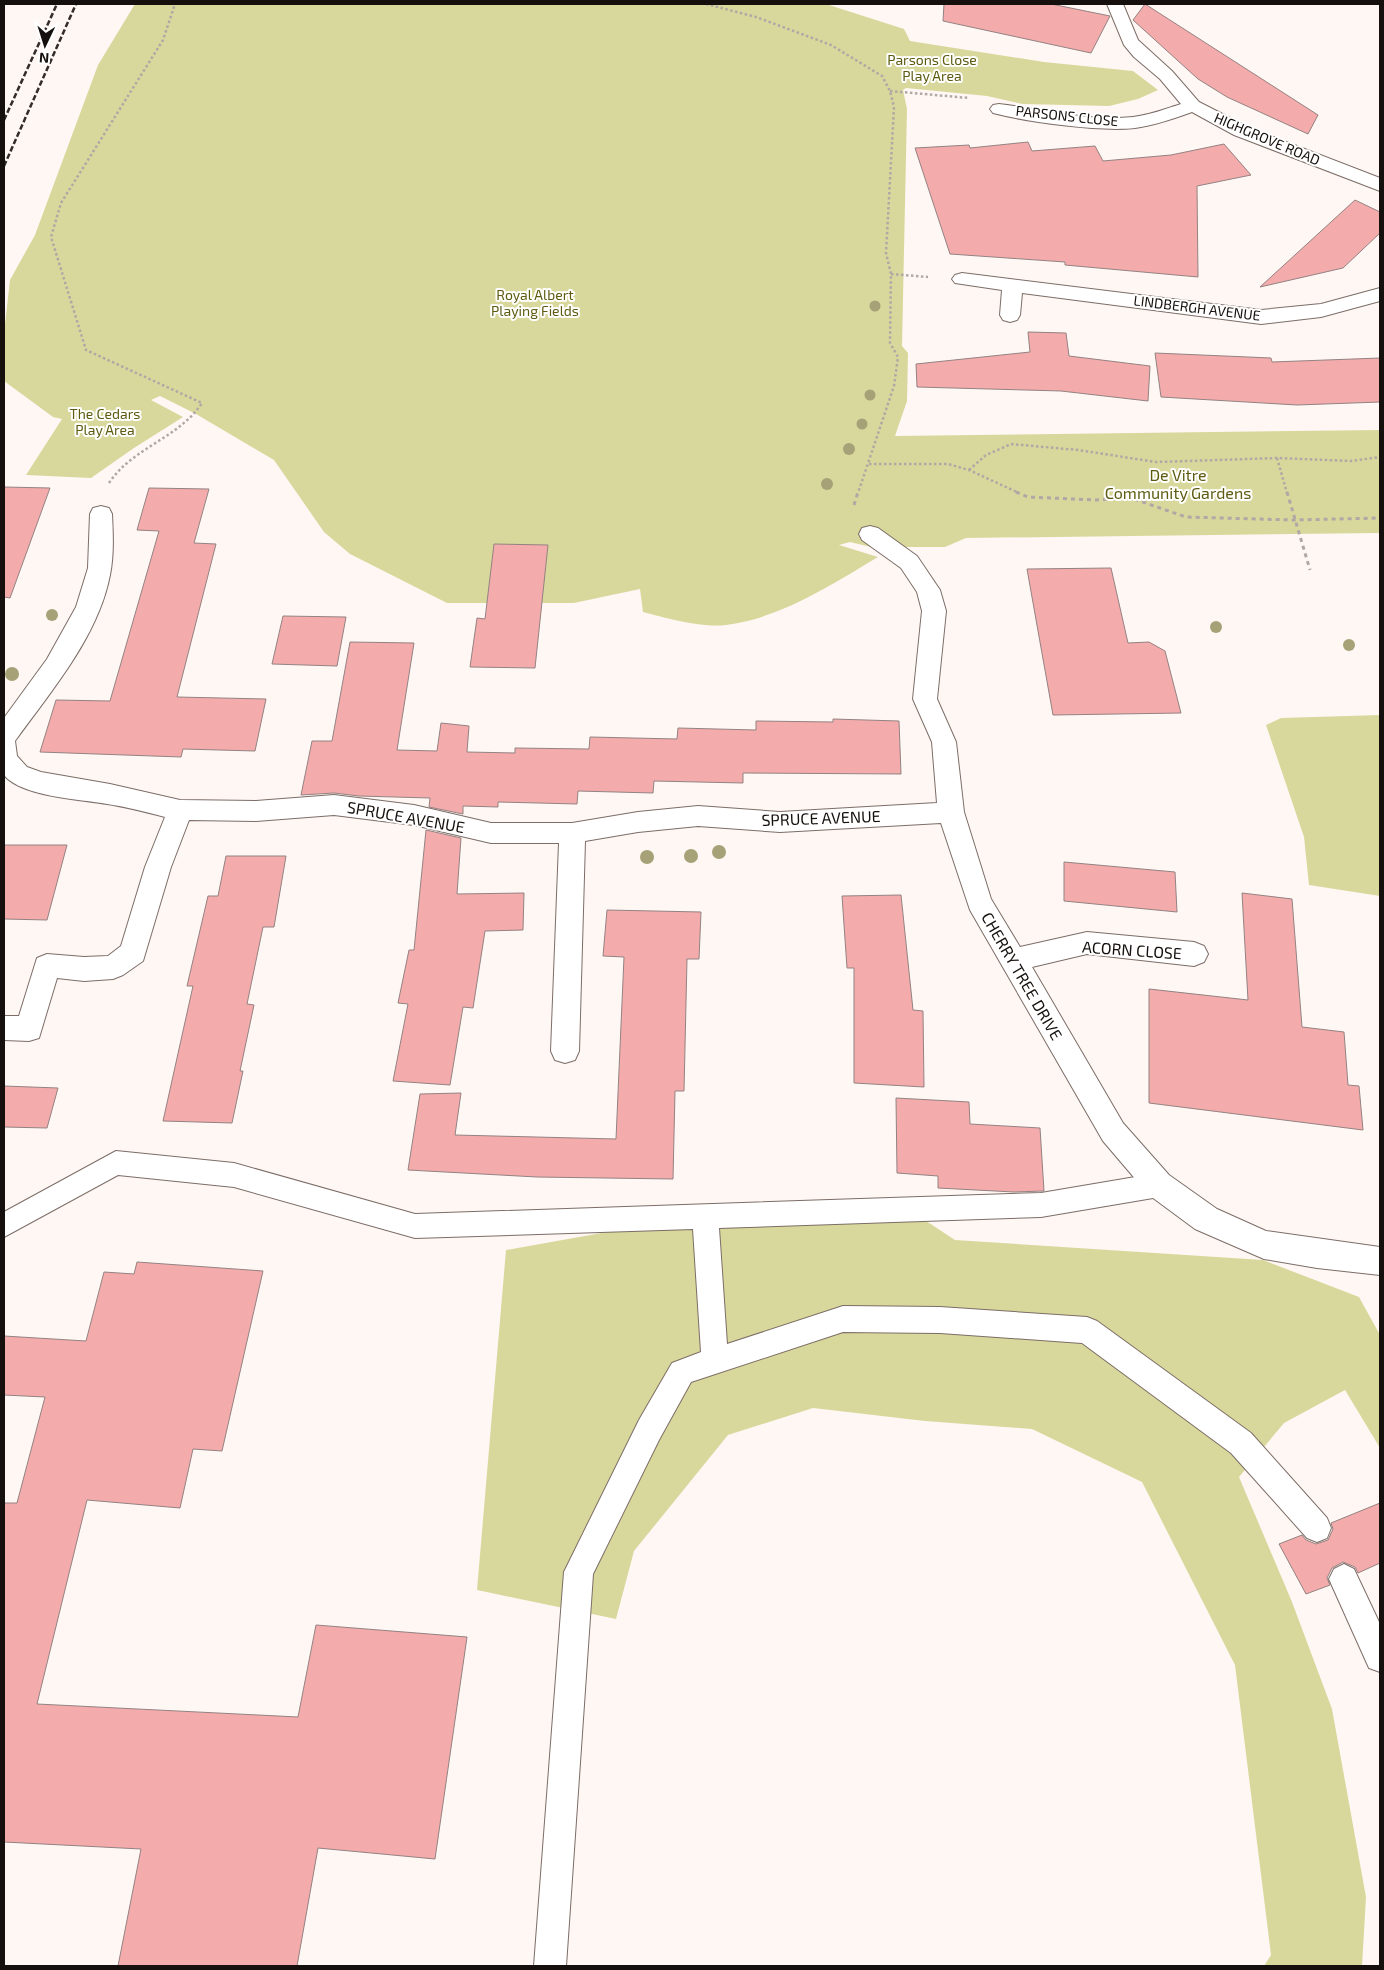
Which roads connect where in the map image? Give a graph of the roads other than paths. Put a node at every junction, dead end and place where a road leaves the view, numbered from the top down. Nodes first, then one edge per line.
1 (1115, 4) edge
2 (1193, 106) junction
3 (999, 109) road end
4 (1380, 185) edge
5 (962, 279) dead end
6 (1012, 285) junction
7 (1380, 294) edge
8 (1010, 315) dead end
9 (101, 514) road end
10 (870, 534) road end
11 (4, 737) edge
12 (4, 743) edge
13 (180, 810) junction
14 (951, 812) junction
15 (572, 833) junction
16 (1194, 954) dead end
17 (1012, 960) junction
18 (4, 1028) edge
19 (565, 1051) dead end
20 (1159, 1185) junction
21 (705, 1216) junction
22 (4, 1225) edge
23 (1380, 1261) edge
24 (715, 1360) junction
25 (1317, 1528) dead end
26 (1344, 1579) dead end
27 (1380, 1657) edge
28 (550, 1966) edge

1 - 2 street, HIGHGROVE ROAD
2 - 3 street, PARSONS CLOSE
2 - 4 street, HIGHGROVE ROAD
5 - 6 street, LINDBERGH AVENUE
6 - 7 street, LINDBERGH AVENUE
6 - 8 street
9 - 11 street
10 - 14 street, CHERRY TREE DRIVE
12 - 13 street, SPRUCE AVENUE
13 - 15 street, SPRUCE AVENUE
13 - 18 street
14 - 15 street, SPRUCE AVENUE
14 - 17 street, CHERRY TREE DRIVE
15 - 19 street
16 - 17 street, ACORN CLOSE
17 - 20 street, CHERRY TREE DRIVE
20 - 21 lane
20 - 23 street, CHERRY TREE DRIVE
21 - 22 lane
21 - 24 lane
24 - 25 lane
24 - 28 lane
26 - 27 lane

